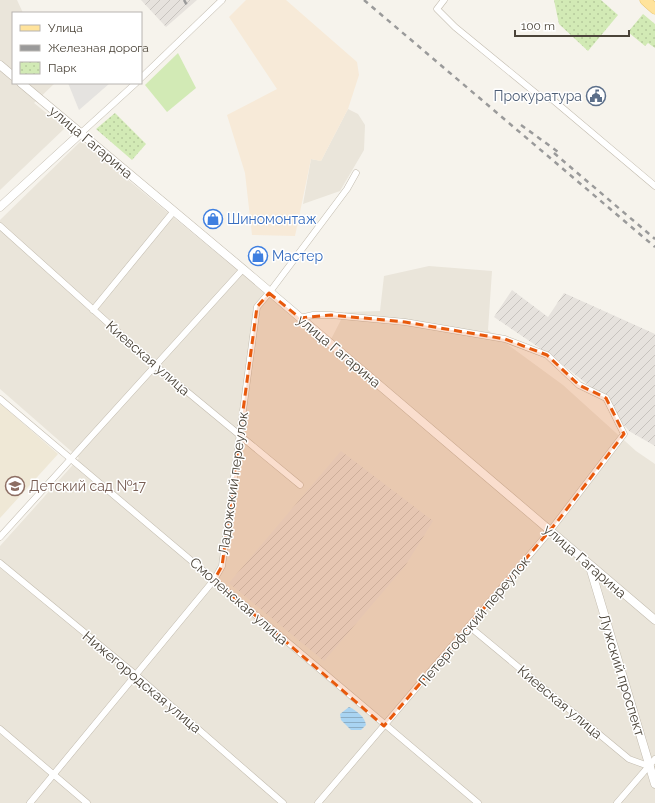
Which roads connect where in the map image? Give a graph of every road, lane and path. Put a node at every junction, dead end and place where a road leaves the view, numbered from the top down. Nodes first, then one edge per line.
1 (222, 0) edge
2 (444, 0) edge
3 (645, 0) edge
4 (655, 8) edge
5 (0, 66) edge
6 (12, 75) edge
7 (142, 77) edge
8 (22, 84) edge
9 (135, 84) edge
10 (81, 133) junction
11 (356, 173) dead end
12 (655, 186) edge
13 (0, 207) edge
14 (174, 211) junction
15 (0, 226) edge
16 (244, 270) junction
17 (269, 293) junction
18 (93, 310) junction
19 (300, 318) junction
20 (156, 366) junction
21 (0, 399) edge
22 (239, 436) junction
23 (70, 459) junction
24 (300, 485) dead end
25 (550, 531) junction
26 (0, 537) edge
27 (0, 563) edge
28 (590, 567) junction
29 (214, 580) junction
30 (655, 620) edge
31 (470, 627) junction
32 (136, 675) junction
33 (384, 726) junction
34 (0, 729) edge
35 (655, 759) edge
36 (652, 768) edge
37 (53, 774) junction
38 (655, 784) edge
39 (30, 803) edge
40 (87, 803) edge
41 (283, 803) edge
42 (318, 803) edge
43 (478, 803) edge
44 (617, 803) edge

1 - 7 street
2 - 12 street
3 - 4 main road
5 - 6 street
8 - 10 street, улица Гагарина
9 - 10 street
10 - 13 street
10 - 14 street, улица Гагарина
11 - 17 street, Ладожский переулок
14 - 16 street, улица Гагарина
14 - 18 street
15 - 18 street, Киевская улица
16 - 17 street, улица Гагарина
16 - 20 street
17 - 19 street, улица Гагарина
17 - 22 street, Ладожский переулок
18 - 20 street, Киевская улица
19 - 25 street, улица Гагарина
19 - 25 street, Петергофский переулок
20 - 22 street, Киевская улица
20 - 23 street
21 - 23 street, Смоленская улица
22 - 24 street, Киевская улица
22 - 29 street, Ладожский переулок
23 - 26 street
23 - 29 street, Смоленская улица
25 - 28 street, улица Гагарина
25 - 31 street, Петергофский переулок
27 - 32 street, Нижегородская улица
28 - 30 street, улица Гагарина
28 - 36 street, Лужский проспект
29 - 32 street, Ладожский переулок
29 - 33 street, Смоленская улица
31 - 33 street, Петергофский переулок
31 - 36 street, Киевская улица
32 - 37 street, Ладожский переулок
32 - 41 street, Нижегородская улица
33 - 42 street, Петергофский переулок
33 - 43 street, Смоленская улица
34 - 37 street
35 - 36 street
36 - 38 street, Лужский проспект
36 - 44 street
37 - 39 street, Ладожский переулок
37 - 40 street

